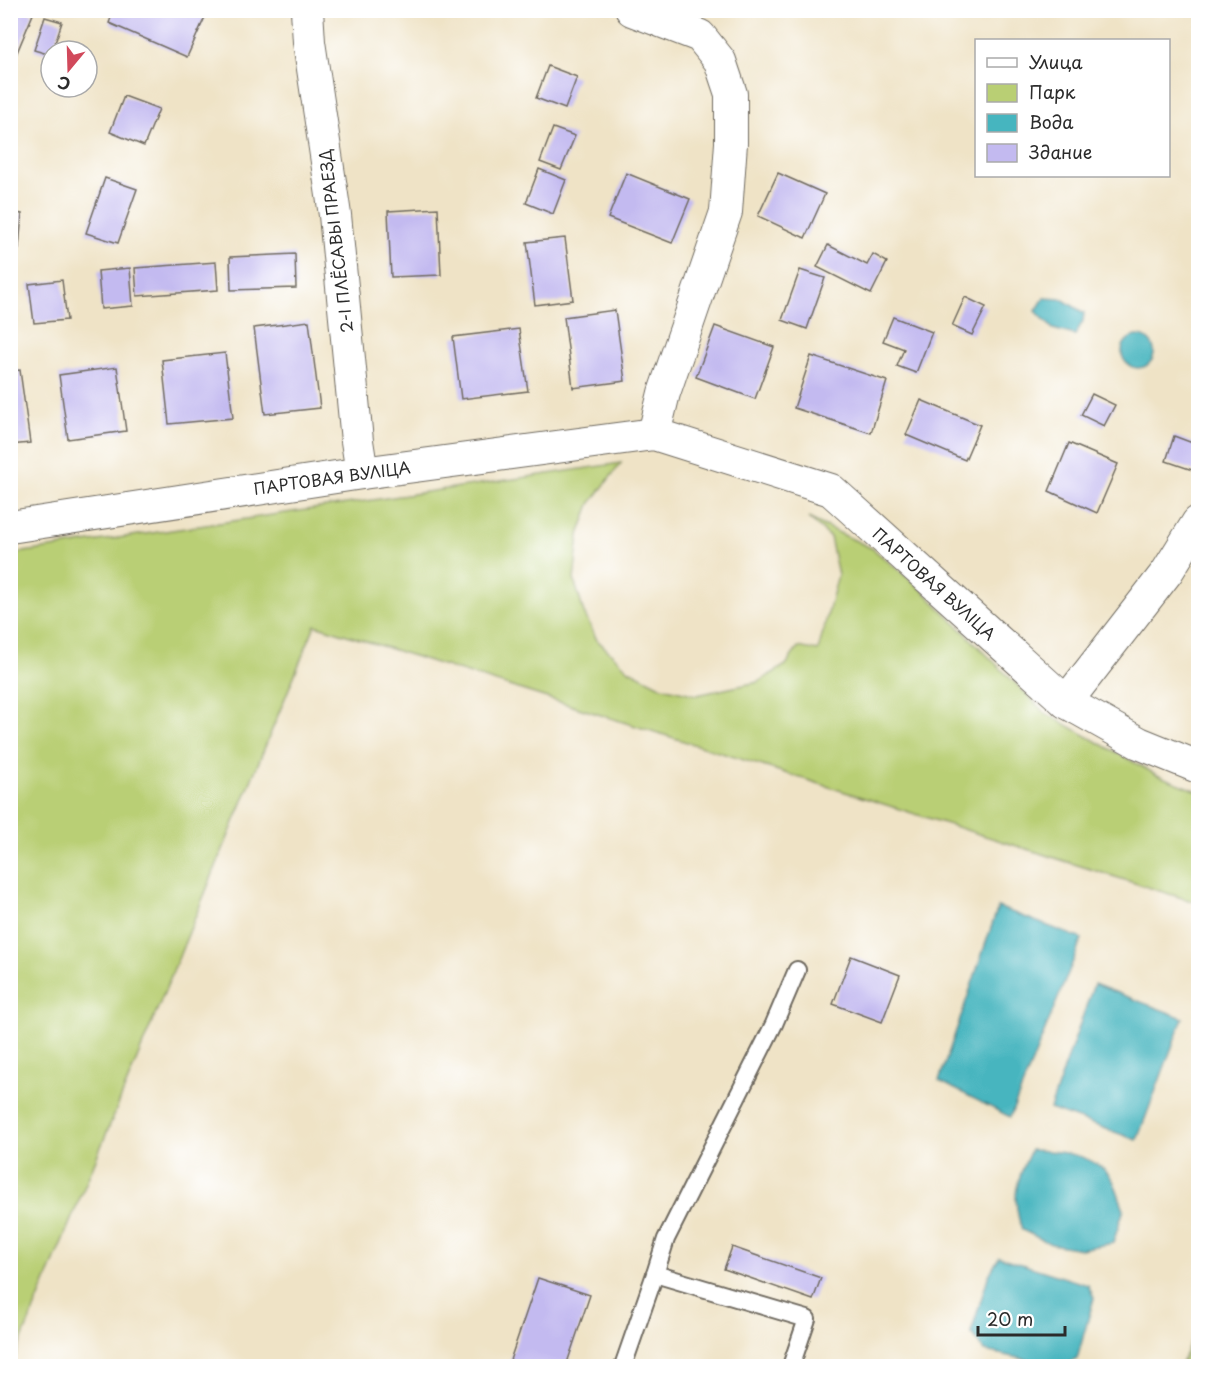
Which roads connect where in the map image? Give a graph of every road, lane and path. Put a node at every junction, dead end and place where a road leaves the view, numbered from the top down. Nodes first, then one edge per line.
1 (307, 10) edge
2 (632, 10) edge
3 (654, 434) junction
4 (362, 472) junction
5 (1198, 522) edge
6 (10, 527) edge
7 (1066, 702) junction
8 (1198, 767) edge
9 (797, 970) dead end
10 (655, 1274) junction
11 (623, 1366) edge
12 (791, 1366) edge

1 - 4 street, 2-І ПЛЁСАВЫ ПРАЕЗД
2 - 3 street
3 - 4 street, ПАРТОВАЯ ВУЛІЦА
3 - 7 street, ПАРТОВАЯ ВУЛІЦА
4 - 6 street, ПАРТОВАЯ ВУЛІЦА
5 - 7 street
7 - 8 street, ПАРТОВАЯ ВУЛІЦА
9 - 10 lane
10 - 11 lane
10 - 12 lane

